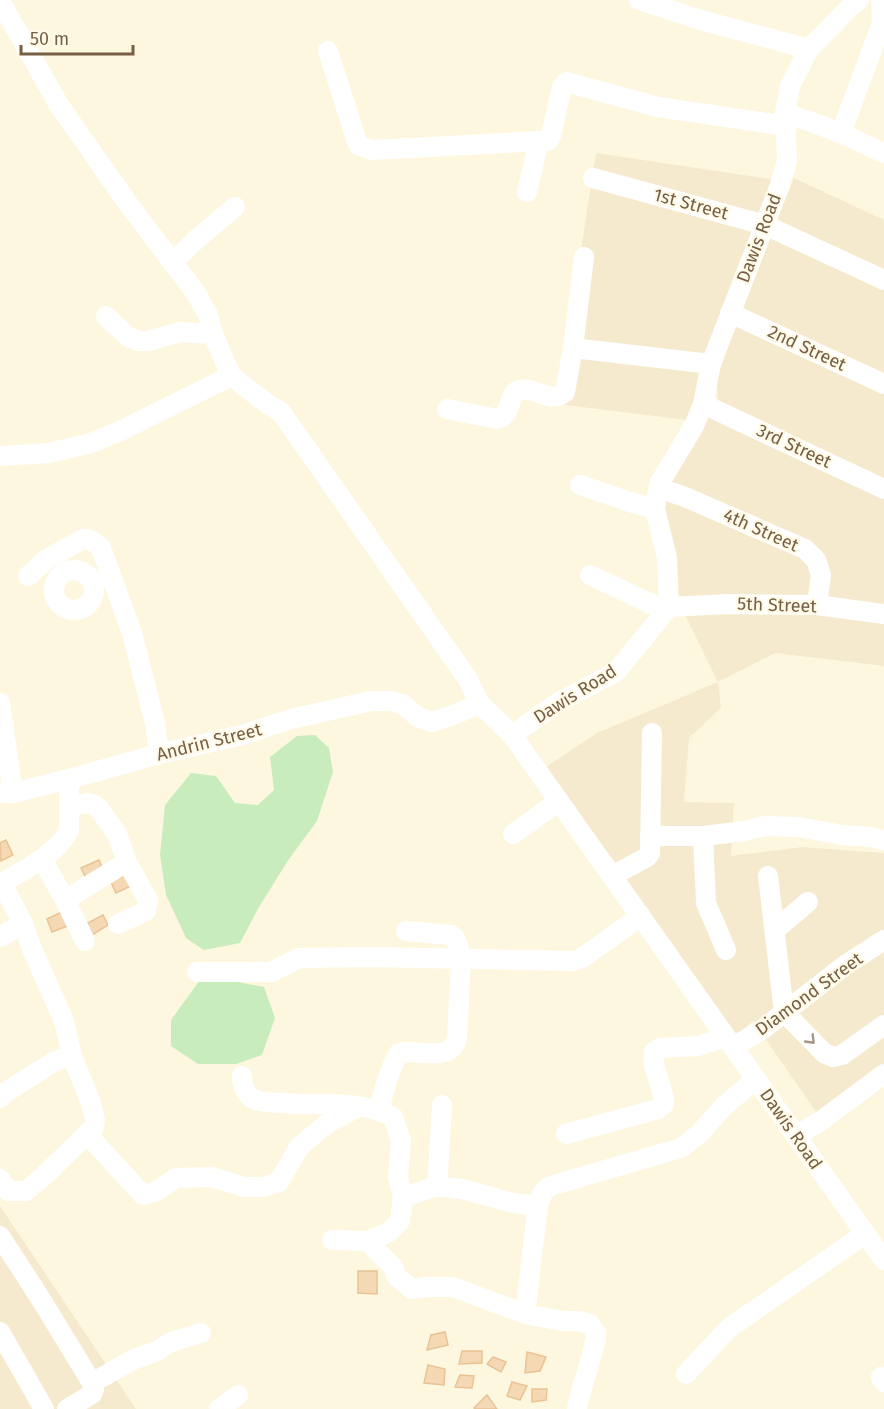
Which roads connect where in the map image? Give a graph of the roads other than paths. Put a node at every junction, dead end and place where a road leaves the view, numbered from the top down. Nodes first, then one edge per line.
1 (639, 0) edge
2 (859, 0) edge
3 (881, 0) edge
4 (0, 1) edge
5 (809, 49) junction
6 (328, 51) dead end
7 (786, 120) junction
8 (841, 133) junction
9 (541, 141) junction
10 (884, 153) edge
11 (593, 178) dead end
12 (527, 192) dead end
13 (235, 207) dead end
14 (765, 225) junction
15 (584, 256) dead end
16 (173, 262) junction
17 (884, 280) edge
18 (730, 313) junction
19 (106, 316) dead end
20 (213, 334) junction
21 (573, 348) junction
22 (711, 364) junction
23 (231, 376) junction
24 (884, 384) edge
25 (703, 404) junction
26 (447, 409) dead end
27 (4, 450) edge
28 (580, 485) dead end
29 (659, 488) junction
30 (884, 489) edge
31 (655, 509) junction
32 (590, 575) dead end
33 (28, 576) dead end
34 (112, 580) junction
35 (93, 584) dead end
36 (817, 605) junction
37 (667, 609) junction
38 (884, 615) edge
39 (0, 703) edge
40 (480, 704) junction
41 (652, 733) dead end
42 (512, 735) junction
43 (159, 754) junction
44 (69, 779) junction
45 (7, 793) edge
46 (559, 801) junction
47 (70, 806) junction
48 (513, 834) dead end
49 (650, 836) junction
50 (703, 836) junction
51 (884, 840) edge
52 (42, 859) junction
53 (127, 862) junction
54 (612, 876) junction
55 (768, 876) dead end
56 (1, 883) edge
57 (65, 900) junction
58 (808, 903) dead end
59 (641, 916) junction
60 (23, 924) junction
61 (118, 924) dead end
62 (775, 930) junction
63 (406, 931) dead end
64 (0, 937) edge
65 (884, 940) edge
66 (85, 941) dead end
67 (726, 950) dead end
68 (461, 959) junction
69 (197, 972) dead end
70 (784, 1012) junction
71 (884, 1025) edge
72 (730, 1042) junction
73 (72, 1056) junction
74 (884, 1074) edge
75 (242, 1076) dead end
76 (756, 1079) junction
77 (0, 1098) edge
78 (442, 1104) dead end
79 (358, 1107) junction
80 (379, 1111) junction
81 (87, 1134) junction
82 (566, 1134) dead end
83 (796, 1136) junction
84 (0, 1179) edge
85 (437, 1186) junction
86 (403, 1198) junction
87 (538, 1205) junction
88 (865, 1234) junction
89 (0, 1236) edge
90 (332, 1240) dead end
91 (368, 1241) junction
92 (884, 1260) edge
93 (525, 1314) junction
94 (0, 1332) edge
95 (201, 1333) dead end
96 (686, 1374) dead end
97 (92, 1383) junction
98 (238, 1395) dead end
99 (577, 1408) edge
100 (44, 1409) edge
101 (67, 1409) edge
102 (219, 1409) edge

1 - 5 street
2 - 5 street, Dawis Road
3 - 8 street
4 - 16 street
5 - 7 street, Dawis Road
6 - 9 street
7 - 8 street
7 - 9 street
7 - 14 street, Dawis Road
8 - 10 street
9 - 12 street
11 - 14 street, 1st Street
13 - 16 street
14 - 17 street, 1st Street
14 - 18 street, Dawis Road
15 - 21 street
16 - 20 street
18 - 22 street, Dawis Road
18 - 24 street, 2nd Street
19 - 20 street
20 - 23 street
21 - 22 street
21 - 26 street
22 - 25 street, Dawis Road
23 - 27 street
23 - 40 street
25 - 29 street, Dawis Road
25 - 30 street, 3rd Street
28 - 31 street
29 - 31 street, Dawis Road
29 - 36 street, 4th Street
31 - 37 street, Dawis Road
32 - 37 street
33 - 34 street
34 - 35 street
34 - 43 street
36 - 37 street, 5th Street
36 - 38 street, 5th Street
37 - 42 street, Dawis Road
39 - 45 street
40 - 42 street
40 - 43 street, Andrin Street
41 - 49 street
42 - 46 street, Dawis Road
43 - 44 street, Andrin Street
44 - 45 street, Andrin Street
44 - 47 street
46 - 48 street
46 - 54 street, Dawis Road
47 - 52 street
47 - 53 street
49 - 50 street
49 - 54 street
50 - 51 street
50 - 67 street
52 - 56 street
52 - 57 street
53 - 57 street
53 - 61 street
54 - 59 street, Dawis Road
55 - 62 street
56 - 60 street
57 - 66 street
58 - 62 street
59 - 68 street
59 - 72 street, Dawis Road
60 - 64 street
60 - 73 street
62 - 70 street
63 - 68 street
65 - 70 street, Diamond Street
68 - 69 street
68 - 80 street
70 -> 71 street
70 - 72 street, Diamond Street
72 - 76 street, Dawis Road
72 - 82 street, Diamond Street
73 - 77 street
73 - 81 street
74 - 83 street
75 - 79 street
76 - 83 street, Dawis Road
76 - 87 street
78 - 85 street
79 - 80 street
79 - 81 street
80 - 86 street
81 - 84 street
83 - 88 street, Dawis Road
85 - 86 street
85 - 87 street
86 - 91 street
87 - 93 street
88 - 92 street, Dawis Road
88 - 96 street
89 - 97 street
90 - 91 street
91 - 93 street
93 - 99 street
94 - 100 street
95 - 97 street
97 - 101 street
98 - 102 street

